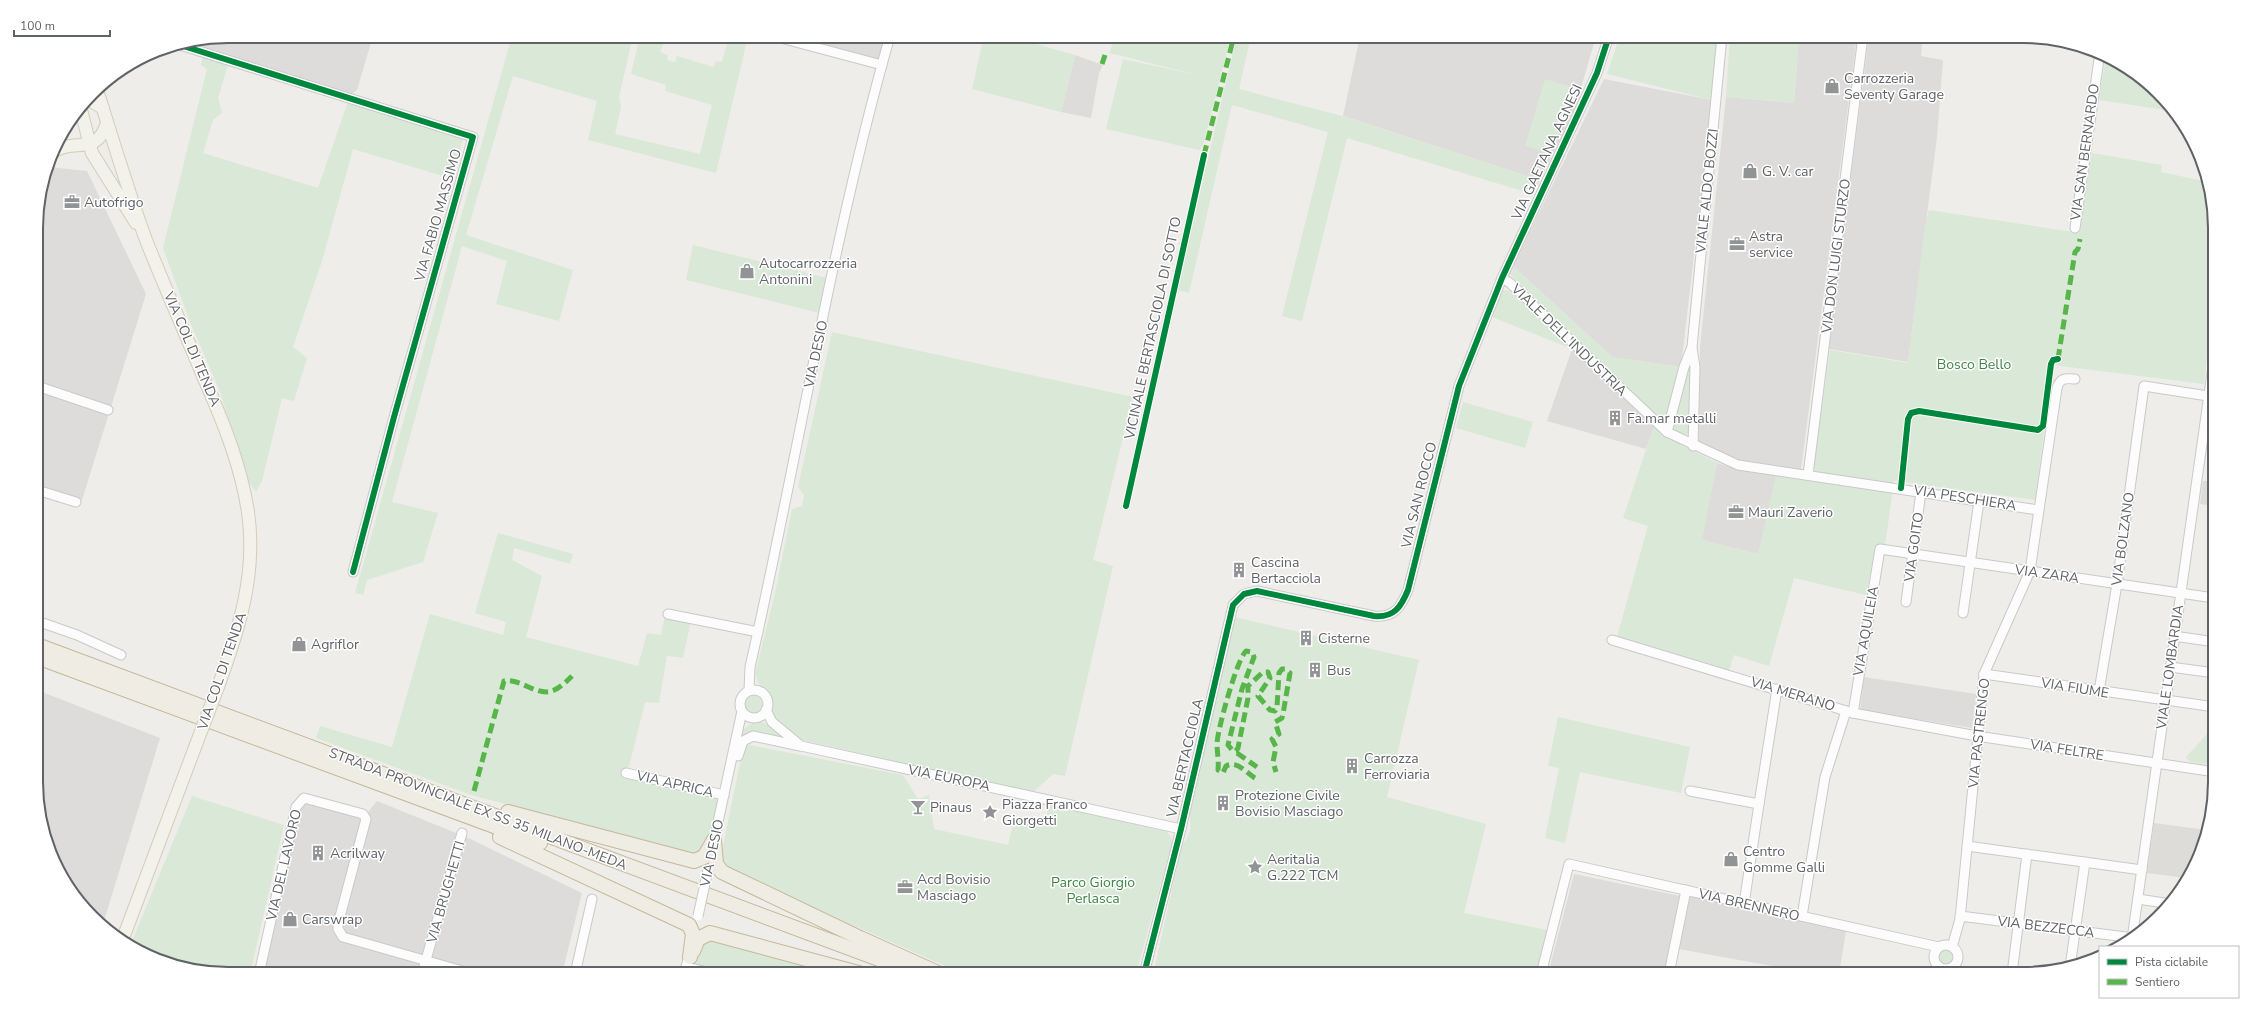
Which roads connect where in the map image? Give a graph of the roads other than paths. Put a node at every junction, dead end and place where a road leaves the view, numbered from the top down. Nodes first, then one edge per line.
1 (799, 43) edge
2 (888, 43) edge
3 (1607, 43) edge
4 (1721, 43) edge
5 (1862, 43) edge
6 (186, 48) edge
7 (2099, 59) edge
8 (882, 65) junction
9 (99, 95) edge
10 (93, 102) edge
11 (103, 108) junction
12 (82, 114) edge
13 (107, 123) junction
14 (89, 145) junction
15 (61, 149) edge
16 (2075, 228) dead end
17 (146, 239) junction
18 (1502, 278) junction
19 (1692, 347) junction
20 (2075, 379) dead end
21 (43, 388) edge
22 (2208, 396) joint
23 (108, 410) dead end
24 (1666, 432) junction
25 (1693, 446) junction
26 (1808, 475) junction
27 (43, 492) edge
28 (1921, 492) junction
29 (1979, 501) junction
30 (76, 502) dead end
31 (2038, 506) junction
32 (1880, 549) joint
33 (1913, 554) junction
34 (1970, 563) junction
35 (2030, 571) junction
36 (353, 572) dead end
37 (2117, 584) junction
38 (2180, 594) junction
39 (2208, 597) edge
40 (1286, 598) joint
41 (1906, 602) dead end
42 (1963, 613) dead end
43 (668, 614) dead end
44 (43, 623) edge
45 (758, 632) junction
46 (2174, 636) junction
47 (1612, 640) dead end
48 (2208, 641) edge
49 (43, 647) edge
50 (121, 655) dead end
51 (43, 659) edge
52 (2170, 666) junction
53 (2208, 672) edge
54 (1984, 674) junction
55 (1777, 689) junction
56 (753, 690) junction
57 (2099, 692) junction
58 (2166, 701) junction
59 (2208, 707) edge
60 (766, 710) junction
61 (742, 711) junction
62 (1849, 712) junction
63 (752, 717) junction
64 (772, 722) junction
65 (738, 731) junction
66 (1977, 736) junction
67 (801, 746) junction
68 (2156, 764) junction
69 (2208, 771) edge
70 (626, 773) dead end
71 (431, 791) junction
72 (1690, 791) dead end
73 (724, 794) junction
74 (1759, 804) junction
75 (447, 808) junction
76 (1181, 829) junction
77 (462, 833) dead end
78 (714, 840) junction
79 (1967, 846) junction
80 (2027, 854) junction
81 (2085, 862) junction
82 (2142, 870) junction
83 (1686, 890) junction
84 (592, 899) dead end
85 (2138, 899) junction
86 (2163, 903) edge
87 (1744, 904) junction
88 (1802, 916) junction
89 (1960, 916) junction
90 (2018, 923) junction
91 (2075, 930) junction
92 (2134, 930) edge
93 (124, 935) edge
94 (2125, 937) edge
95 (1929, 946) junction
96 (1939, 947) junction
97 (1954, 950) junction
98 (1934, 959) junction
99 (2071, 961) edge
100 (426, 962) junction
101 (687, 964) edge
102 (261, 967) edge
103 (424, 967) edge
104 (446, 967) edge
105 (577, 967) edge
106 (835, 967) edge
107 (876, 967) edge
108 (900, 967) edge
109 (924, 967) edge
110 (1146, 967) edge
111 (1543, 967) edge
112 (1670, 967) edge
113 (1941, 967) edge
114 (1955, 967) edge
115 (2013, 967) edge

1 - 8 street
2 - 8 street, VIA DESIO
3 - 18 street, VIA GAETANA AGNESI
4 - 19 street, VIALE ALDO BOZZI
5 - 26 street, VIA DON LUIGI STURZO
6 - 36 street, VIA FABIO MASSIMO
7 - 16 street, VIA SAN BERNARDO
8 - 45 street, VIA DESIO
9 - 11 main road, VIA COL DI TENDA
10 - 11 main road
11 - 13 main road, VIA COL DI TENDA
12 - 14 main road, VIA COL DI TENDA
13 - 14 main road
13 - 17 main road, VIA COL DI TENDA
14 - 15 main road
14 - 17 main road, VIA COL DI TENDA
17 - 93 main road, VIA COL DI TENDA, bridge
18 - 24 street, VIALE DELL'INDUSTRIA
18 - 40 street, VIA SAN ROCCO
19 - 24 street, VIALE ALDO BOZZI
19 - 25 street, VIALE ALDO BOZZI
20 - 31 street, VIA PASTRENGO
21 - 23 street
22 - 37 street, VIA BOLZANO
22 - 38 street, VIALE LOMBARDIA
24 - 25 street, VIALE DELL'INDUSTRIA
25 - 26 street, VIALE DELL'INDUSTRIA
26 - 28 street, VIA PESCHIERA
27 - 30 street
28 - 29 street, VIA PESCHIERA
28 - 33 street, VIA GOITO
29 - 31 street, VIA PESCHIERA
29 - 34 street
31 - 35 street, VIA PASTRENGO
32 - 33 street, VIA ZARA
32 - 62 street, VIA AQUILEIA
33 - 34 street, VIA ZARA
33 - 41 street, VIA GOITO
34 - 35 street, VIA ZARA
34 - 42 street
35 - 37 street, VIA ZARA
35 - 54 street, VIA PASTRENGO
37 - 38 street, VIA ZARA
37 - 57 street, VIA BOLZANO
38 - 39 street, VIA ZARA
38 - 46 street, VIALE LOMBARDIA
40 - 76 street, VIA BERTACCIOLA
43 - 45 street
44 - 50 street
45 - 56 street, VIA DESIO
46 - 48 street
46 - 52 street, VIALE LOMBARDIA
47 - 55 street, VIA MERANO
49 - 71 highway, STRADA PROVINCIALE EX SS 35 MILANO-MEDA
51 - 75 highway, STRADA PROVINCIALE EX SS 35 MILANO-MEDA
52 - 53 street
52 - 58 street, VIALE LOMBARDIA
54 - 57 street, VIA FIUME
54 - 66 street, VIA PASTRENGO
55 - 62 street, VIA MERANO
55 - 74 street
56 - 60 street
56 - 61 street
57 - 58 street, VIA FIUME
58 - 59 street, VIA FIUME
58 - 68 street, VIALE LOMBARDIA
60 - 63 street
60 - 64 street, VIA EUROPA
61 - 63 street
61 - 65 street, VIA DESIO
62 - 66 street, VIA MERANO
62 - 88 street, VIA AQUILEIA
63 - 64 street, VIA EUROPA
63 - 65 street, VIA DESIO
64 - 67 street, VIA EUROPA
65 - 73 street, VIA DESIO
66 - 68 street, VIA FELTRE
66 - 79 street, VIA PASTRENGO
67 - 73 street
67 - 76 street, VIA EUROPA
68 - 69 street, VIA FELTRE
68 - 82 street, VIALE LOMBARDIA
70 - 73 street, VIA APRICA
71 - 78 highway
71 - 108 highway, STRADA PROVINCIALE EX SS 35 MILANO-MEDA
72 - 74 street
73 - 78 street, VIA DESIO
74 - 87 street
75 - 101 highway
75 - 107 highway, STRADA PROVINCIALE EX SS 35 MILANO-MEDA
76 - 110 street, VIA BERTACCIOLA
77 - 100 street, VIA BRUGHETTI
78 - 101 street, VIA DESIO, bridge
78 - 109 highway
79 - 80 street
79 - 89 street, VIA PASTRENGO
80 - 81 street
80 - 90 street
81 - 82 street
81 - 91 street
82 - 85 street, VIALE LOMBARDIA
83 - 87 street, VIA BRENNERO
83 - 111 street, VIA BRENNERO
83 - 112 street
84 - 105 street
85 - 86 street
85 - 92 street, VIALE LOMBARDIA
87 - 88 street, VIA BRENNERO
88 - 95 street, VIA BRENNERO
89 - 90 street, VIA BEZZECCA
89 - 97 street, VIA PASTRENGO
90 - 91 street, VIA BEZZECCA
90 - 115 street
91 - 94 street, VIA BEZZECCA
91 - 99 street
95 - 96 street, VIA BRENNERO
95 - 98 street
96 - 97 street, VIA BRENNERO
96 - 98 street
97 - 114 street, VIA PASTRENGO
98 - 113 street
100 - 102 street, VIA DEL LAVORO
100 - 103 street, VIA BRUGHETTI
100 - 104 street
101 - 106 highway

